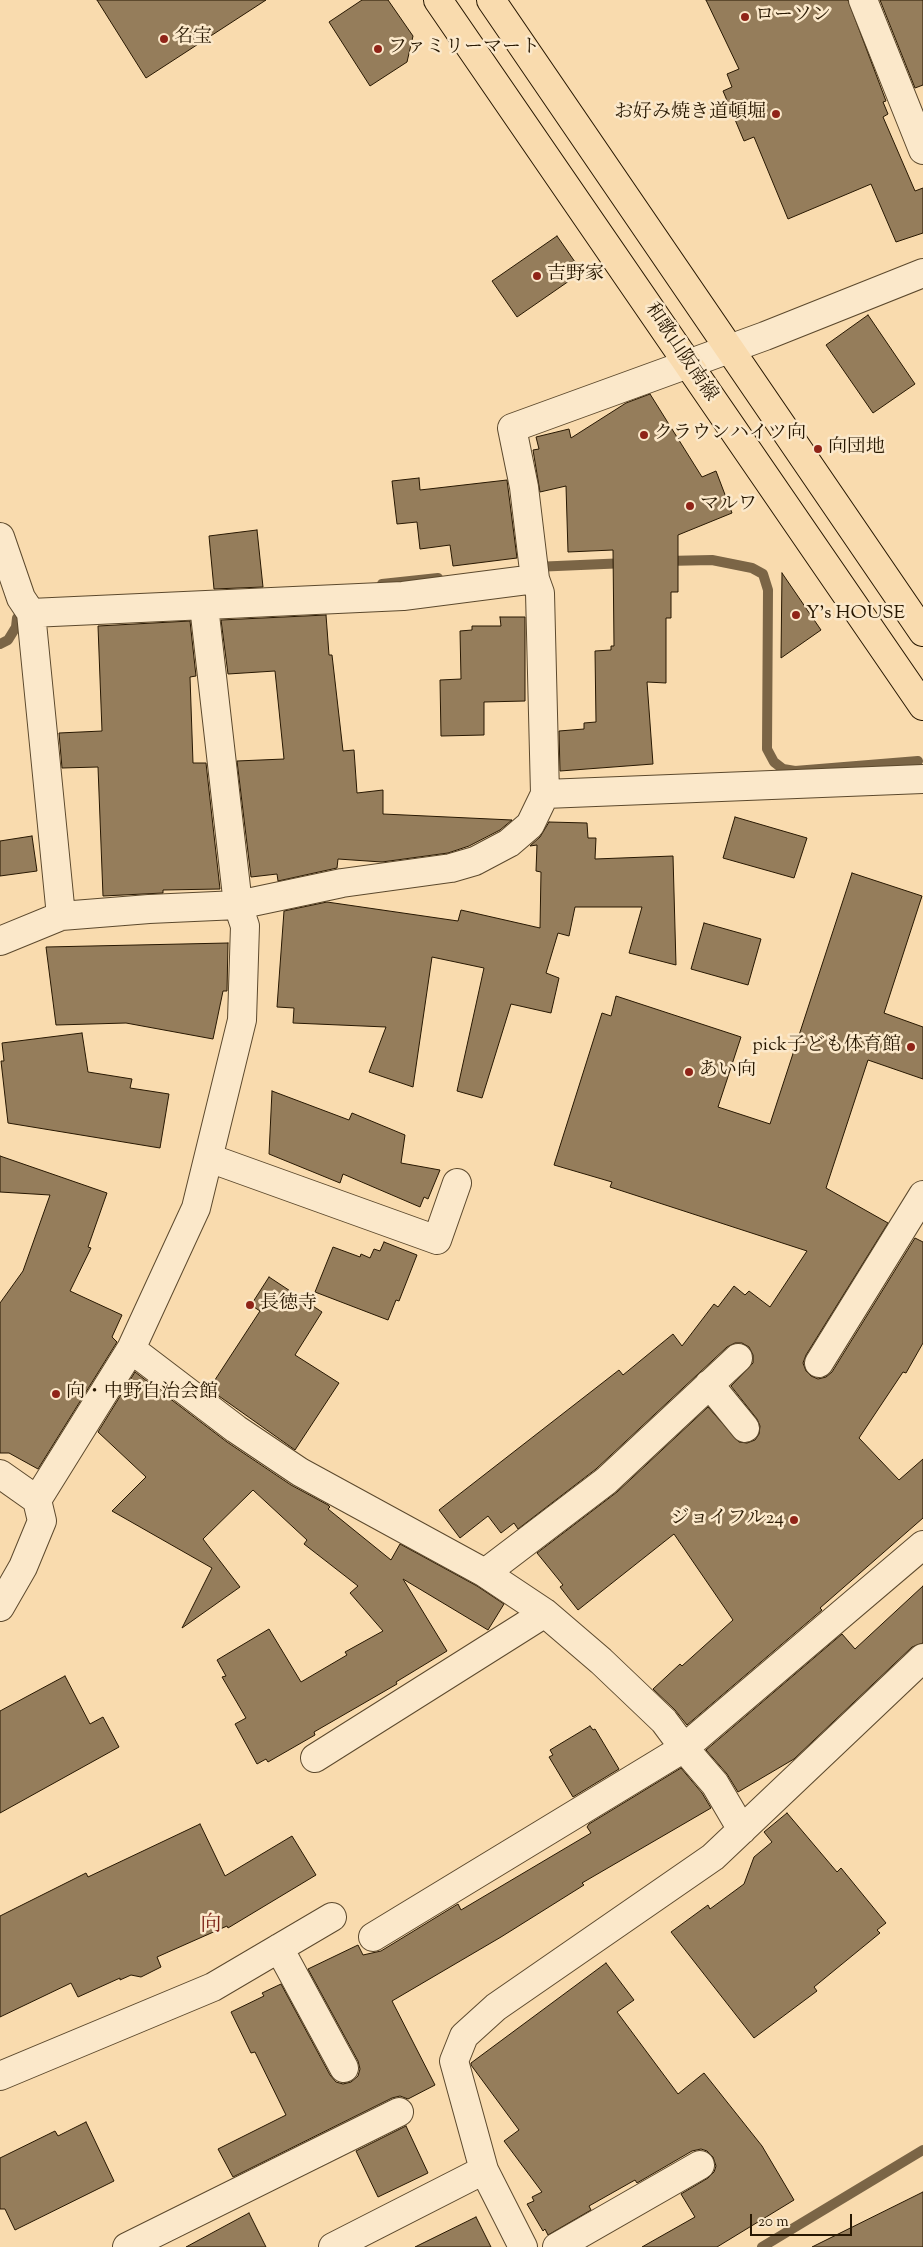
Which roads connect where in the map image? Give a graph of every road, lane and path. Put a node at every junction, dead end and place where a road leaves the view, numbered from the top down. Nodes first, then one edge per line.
1 (438, 0) edge
2 (491, 0) edge
3 (863, 0) edge
4 (923, 150) edge
5 (923, 273) edge
6 (728, 349) junction
7 (687, 364) junction
8 (0, 537) edge
9 (534, 571) junction
10 (26, 605) junction
11 (204, 606) junction
12 (923, 632) edge
13 (923, 706) edge
14 (923, 779) edge
15 (545, 794) junction
16 (238, 906) junction
17 (61, 916) junction
18 (0, 940) edge
19 (208, 1158) junction
20 (456, 1183) dead end
21 (923, 1195) edge
22 (132, 1349) junction
23 (738, 1358) dead end
24 (818, 1363) dead end
25 (709, 1384) junction
26 (745, 1428) dead end
27 (0, 1474) edge
28 (37, 1500) junction
29 (923, 1545) edge
30 (485, 1573) junction
31 (0, 1607) edge
32 (545, 1613) junction
33 (923, 1658) edge
34 (684, 1748) junction
35 (315, 1758) dead end
36 (742, 1830) junction
37 (332, 1917) dead end
38 (373, 1937) dead end
39 (279, 1948) junction
40 (344, 2068) dead end
41 (0, 2076) edge
42 (399, 2112) dead end
43 (700, 2165) dead end
44 (484, 2170) junction
45 (126, 2247) edge
46 (333, 2247) edge
47 (522, 2247) edge
48 (557, 2247) edge

1 - 7 main road, 和歌山阪南線
2 - 6 main road
3 - 4 street
5 - 6 street
6 - 7 street
6 - 12 main road
7 - 9 street
7 - 13 main road, 和歌山阪南線
8 - 10 street
9 - 11 street
9 - 15 street
10 - 11 street
10 - 17 street
11 - 16 street
14 - 15 street
15 - 16 street
16 - 17 street
16 - 19 street
17 - 18 street
19 - 20 street
19 - 22 street
21 - 24 street
22 - 28 street
22 - 30 street
23 - 25 street
25 - 26 street
25 - 30 street
27 - 28 street
28 - 31 street
29 - 34 street
30 - 32 street
32 - 34 street
32 - 35 street
33 - 36 street
34 - 36 street
34 - 38 street
36 - 44 street
37 - 39 street
39 - 40 street
39 - 41 street
42 - 45 street
43 - 48 street
44 - 46 street
44 - 47 street

